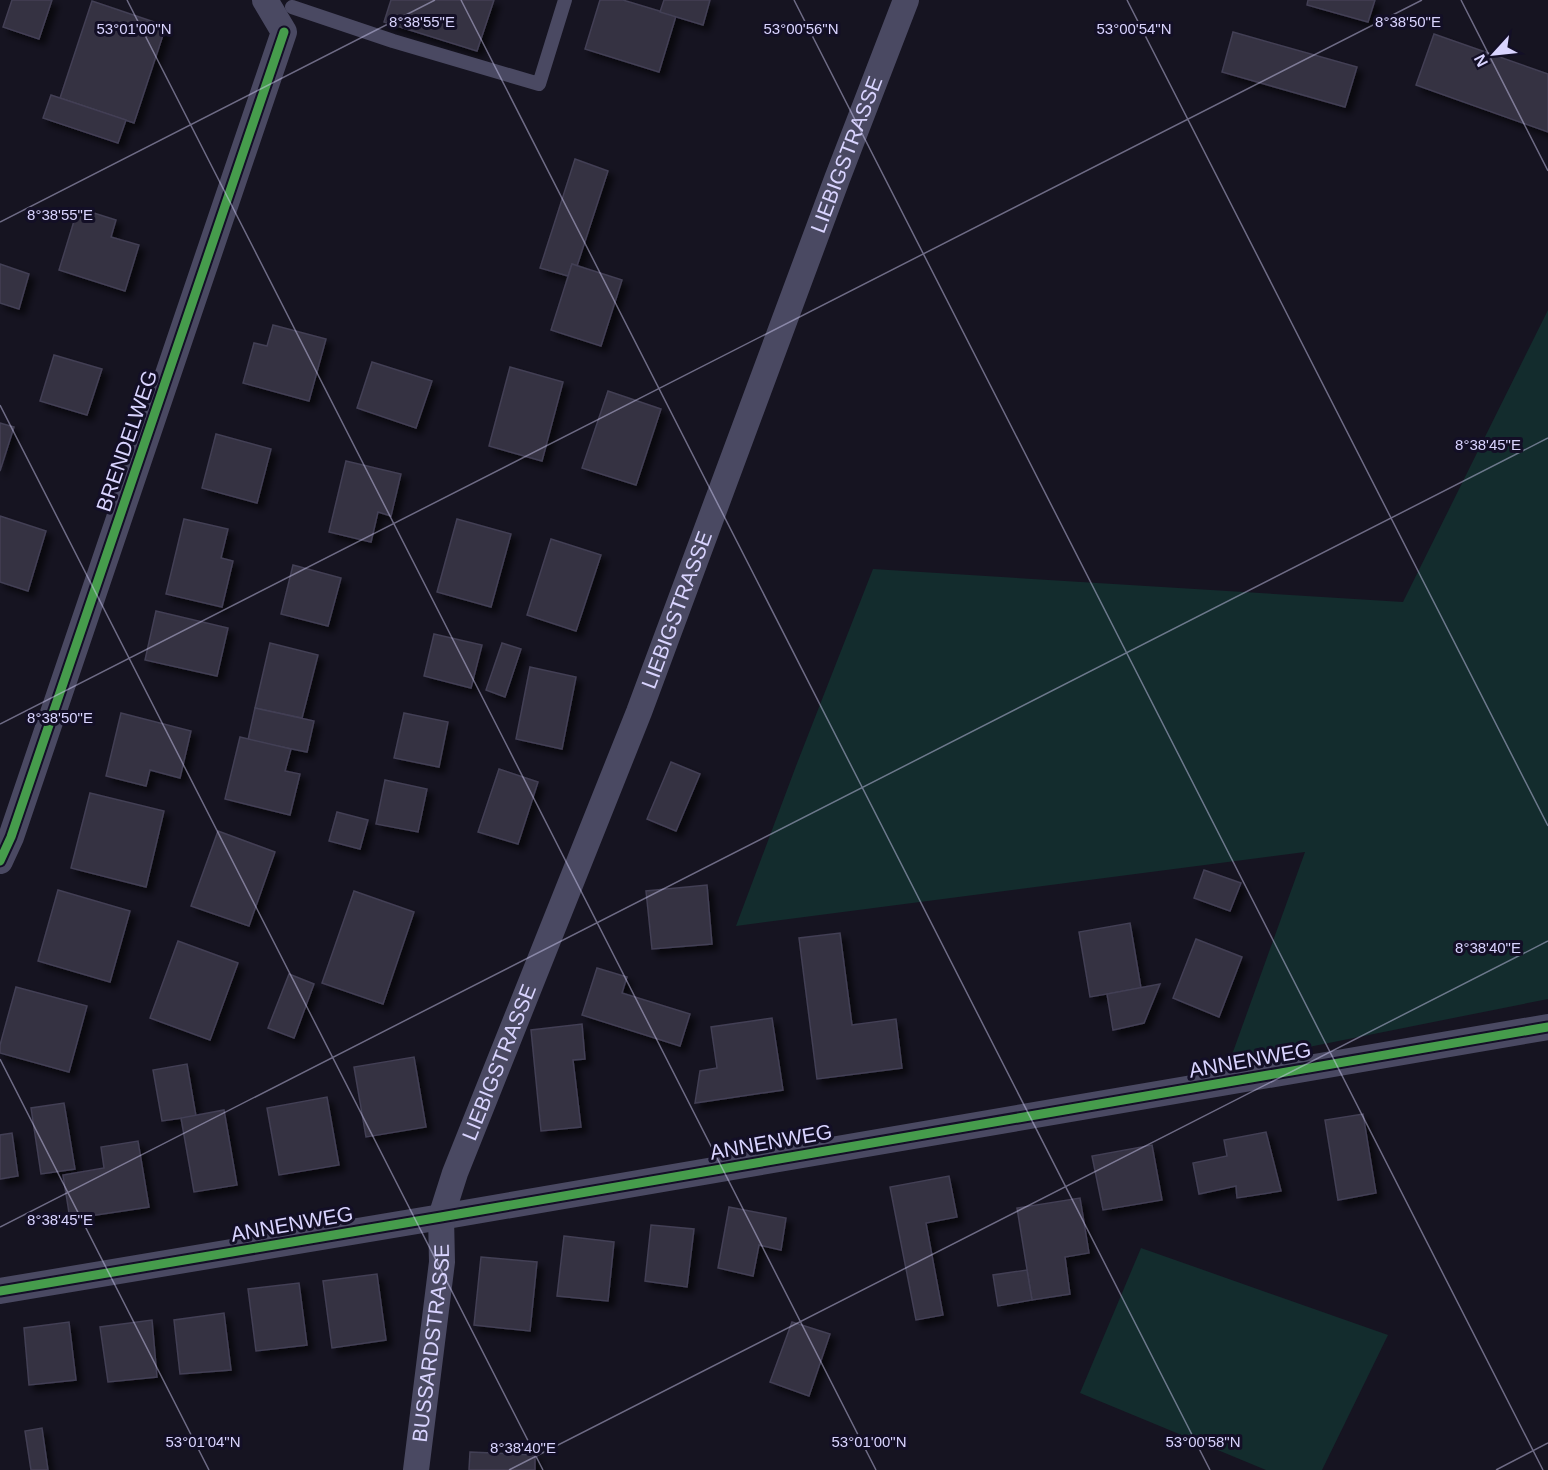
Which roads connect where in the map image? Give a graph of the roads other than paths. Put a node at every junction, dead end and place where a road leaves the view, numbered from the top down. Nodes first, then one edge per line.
1 (265, 0) edge
2 (565, 0) edge
3 (906, 0) edge
4 (293, 3) edge
5 (284, 32) junction
6 (0, 861) edge
7 (1548, 1027) edge
8 (441, 1217) junction
9 (0, 1291) edge
10 (416, 1470) edge

1 - 5 street
2 - 4 lane
3 - 8 street, LIEBIGSTRASSE
4 - 5 lane
5 - 6 street, BRENDELWEG
7 - 8 street, ANNENWEG
8 - 9 street, ANNENWEG
8 - 10 street, BUSSARDSTRASSE

